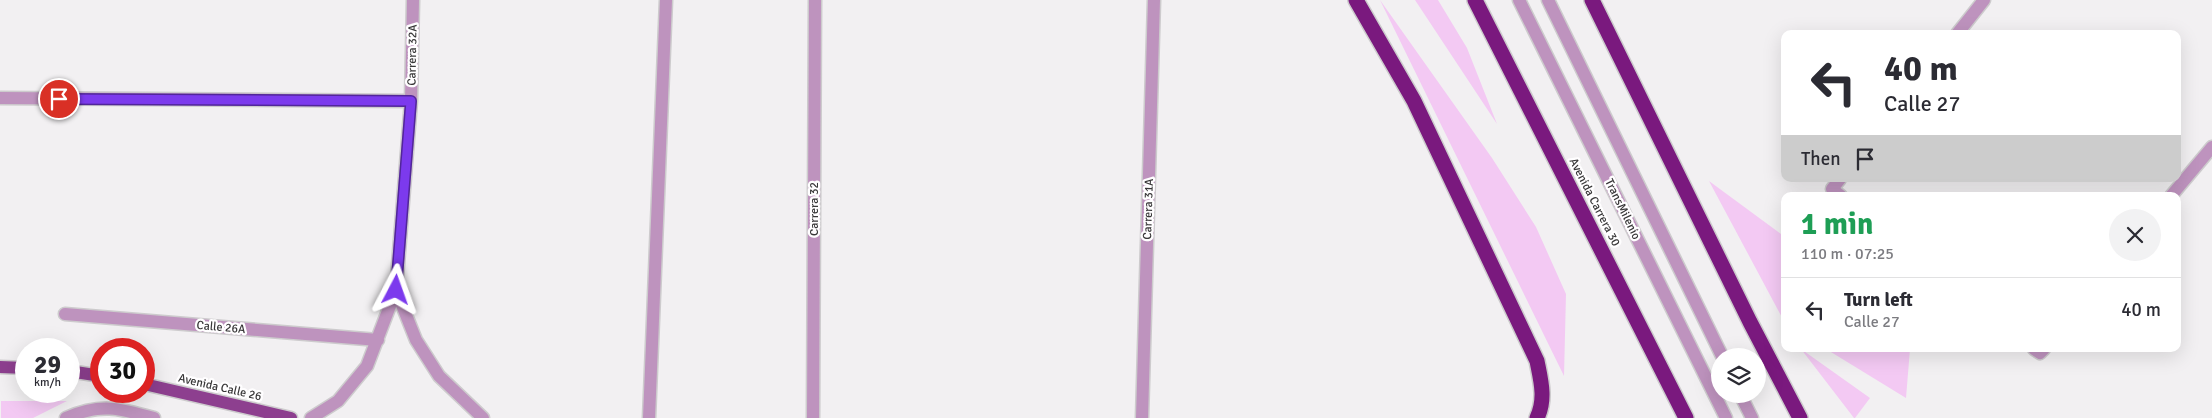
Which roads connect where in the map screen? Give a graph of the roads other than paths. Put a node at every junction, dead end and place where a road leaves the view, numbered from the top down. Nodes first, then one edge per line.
1 (413, 0) edge
2 (666, 0) edge
3 (814, 0) edge
4 (1154, 0) edge
5 (1356, 0) edge
6 (1475, 0) edge
7 (1519, 0) edge
8 (1548, 0) edge
9 (1592, 0) edge
10 (1984, 0) edge
11 (1960, 30) edge
12 (0, 98) edge
13 (411, 101) junction
14 (2212, 147) edge
15 (2174, 192) edge
16 (396, 290) junction
17 (65, 314) dead end
18 (378, 340) junction
19 (1718, 348) edge
20 (0, 366) edge
21 (15, 367) edge
22 (155, 387) edge
23 (1744, 403) edge
24 (66, 418) edge
25 (154, 418) edge
26 (291, 418) edge
27 (311, 418) edge
28 (483, 418) edge
29 (649, 418) edge
30 (813, 418) edge
31 (1142, 418) edge
32 (1538, 418) edge
33 (1686, 418) edge
34 (1726, 418) edge
35 (1752, 418) edge
36 (1800, 418) edge

1 - 13 street, Carrera 32A
2 - 29 street
3 - 30 street, Carrera 32
4 - 31 street, Carrera 31A
5 - 32 highway
6 - 33 highway, Avenida Carrera 30
7 - 34 street, TransMilenio
8 - 19 street, TransMilenio
9 - 36 highway
10 - 11 street
12 - 13 street
13 - 16 street, Carrera 32A
14 - 15 street
16 - 18 street, Carrera 32A
16 - 28 street, Carrera 32A
17 - 18 street, Calle 26A
18 - 27 street, Carrera 32A
20 - 21 main road
22 - 26 main road, Avenida Calle 26
23 - 35 street
24 - 25 street

